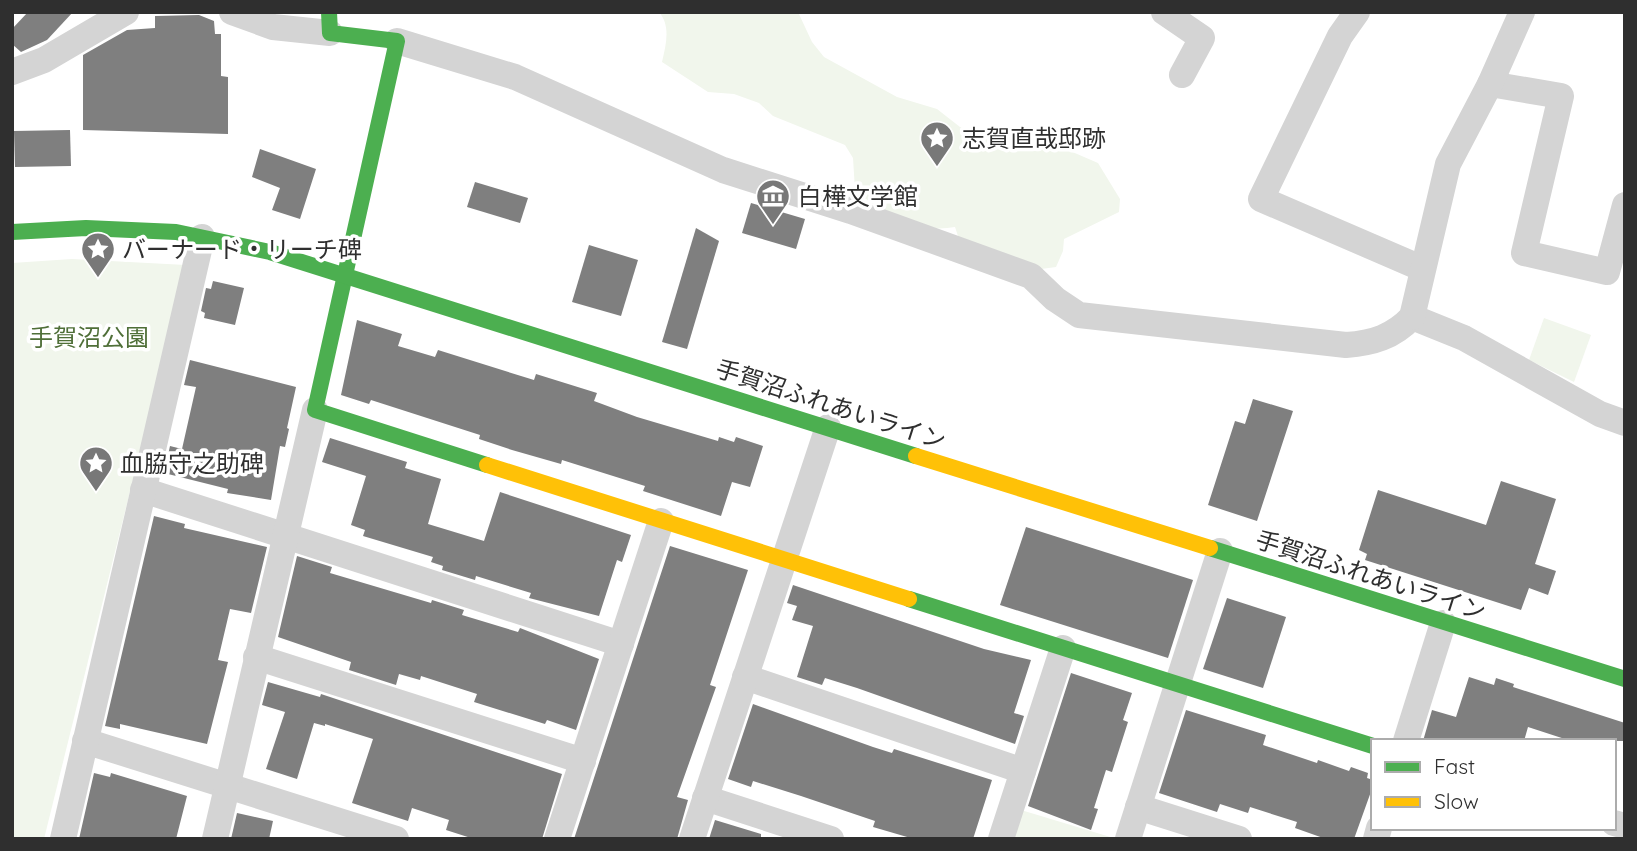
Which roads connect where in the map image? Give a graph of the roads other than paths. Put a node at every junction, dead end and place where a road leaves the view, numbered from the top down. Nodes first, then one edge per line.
1 (126, 12) edge
2 (232, 12) edge
3 (1164, 12) edge
4 (1357, 12) edge
5 (1522, 12) edge
6 (329, 22) edge
7 (397, 41) junction
8 (12, 72) edge
9 (1182, 75) dead end
10 (1490, 84) junction
11 (1625, 205) edge
12 (12, 232) edge
13 (202, 237) junction
14 (1421, 268) junction
15 (343, 273) junction
16 (1412, 317) junction
17 (314, 411) junction
18 (1625, 424) edge
19 (828, 427) junction
20 (143, 490) junction
21 (661, 521) junction
22 (285, 536) junction
23 (1220, 551) junction
24 (784, 560) junction
25 (1443, 623) junction
26 (621, 644) junction
27 (1063, 648) junction
28 (256, 657) junction
29 (745, 677) junction
30 (1625, 679) edge
31 (1178, 685) junction
32 (1407, 739) edge
33 (85, 741) junction
34 (1371, 745) edge
35 (583, 761) junction
36 (1023, 771) junction
37 (226, 784) junction
38 (705, 798) junction
39 (1138, 807) junction
40 (63, 839) edge
41 (215, 839) edge
42 (396, 839) edge
43 (557, 839) edge
44 (692, 839) edge
45 (831, 839) edge
46 (1001, 839) edge
47 (1128, 839) edge
48 (1239, 839) edge

1 - 8 street
2 - 6 street
3 - 9 street
4 - 14 street
5 - 10 street
6 - 7 street
7 - 15 street
7 - 16 street
10 - 11 street
10 - 14 street
12 - 13 street, 手賀沼ふれあいライン
13 - 15 street, 手賀沼ふれあいライン
13 - 20 street
14 - 16 street
15 - 17 street
15 - 19 street, 手賀沼ふれあいライン
16 - 18 street
17 - 21 street
17 - 22 street
19 - 23 street, 手賀沼ふれあいライン
19 - 24 street
20 - 22 street
20 - 33 street
21 - 24 street
21 - 26 street
22 - 26 street
22 - 28 street
23 - 25 street, 手賀沼ふれあいライン
23 - 31 street
24 - 27 street
24 - 29 street
25 - 30 street, 手賀沼ふれあいライン
25 - 32 street
26 - 35 street
27 - 31 street
27 - 36 street
28 - 35 street
28 - 37 street
29 - 36 street
29 - 38 street
31 - 34 street
31 - 39 street
33 - 37 street
33 - 40 street
35 - 43 street
36 - 46 street
37 - 41 street
37 - 42 street
38 - 44 street
38 - 45 street
39 - 47 street
39 - 48 street

